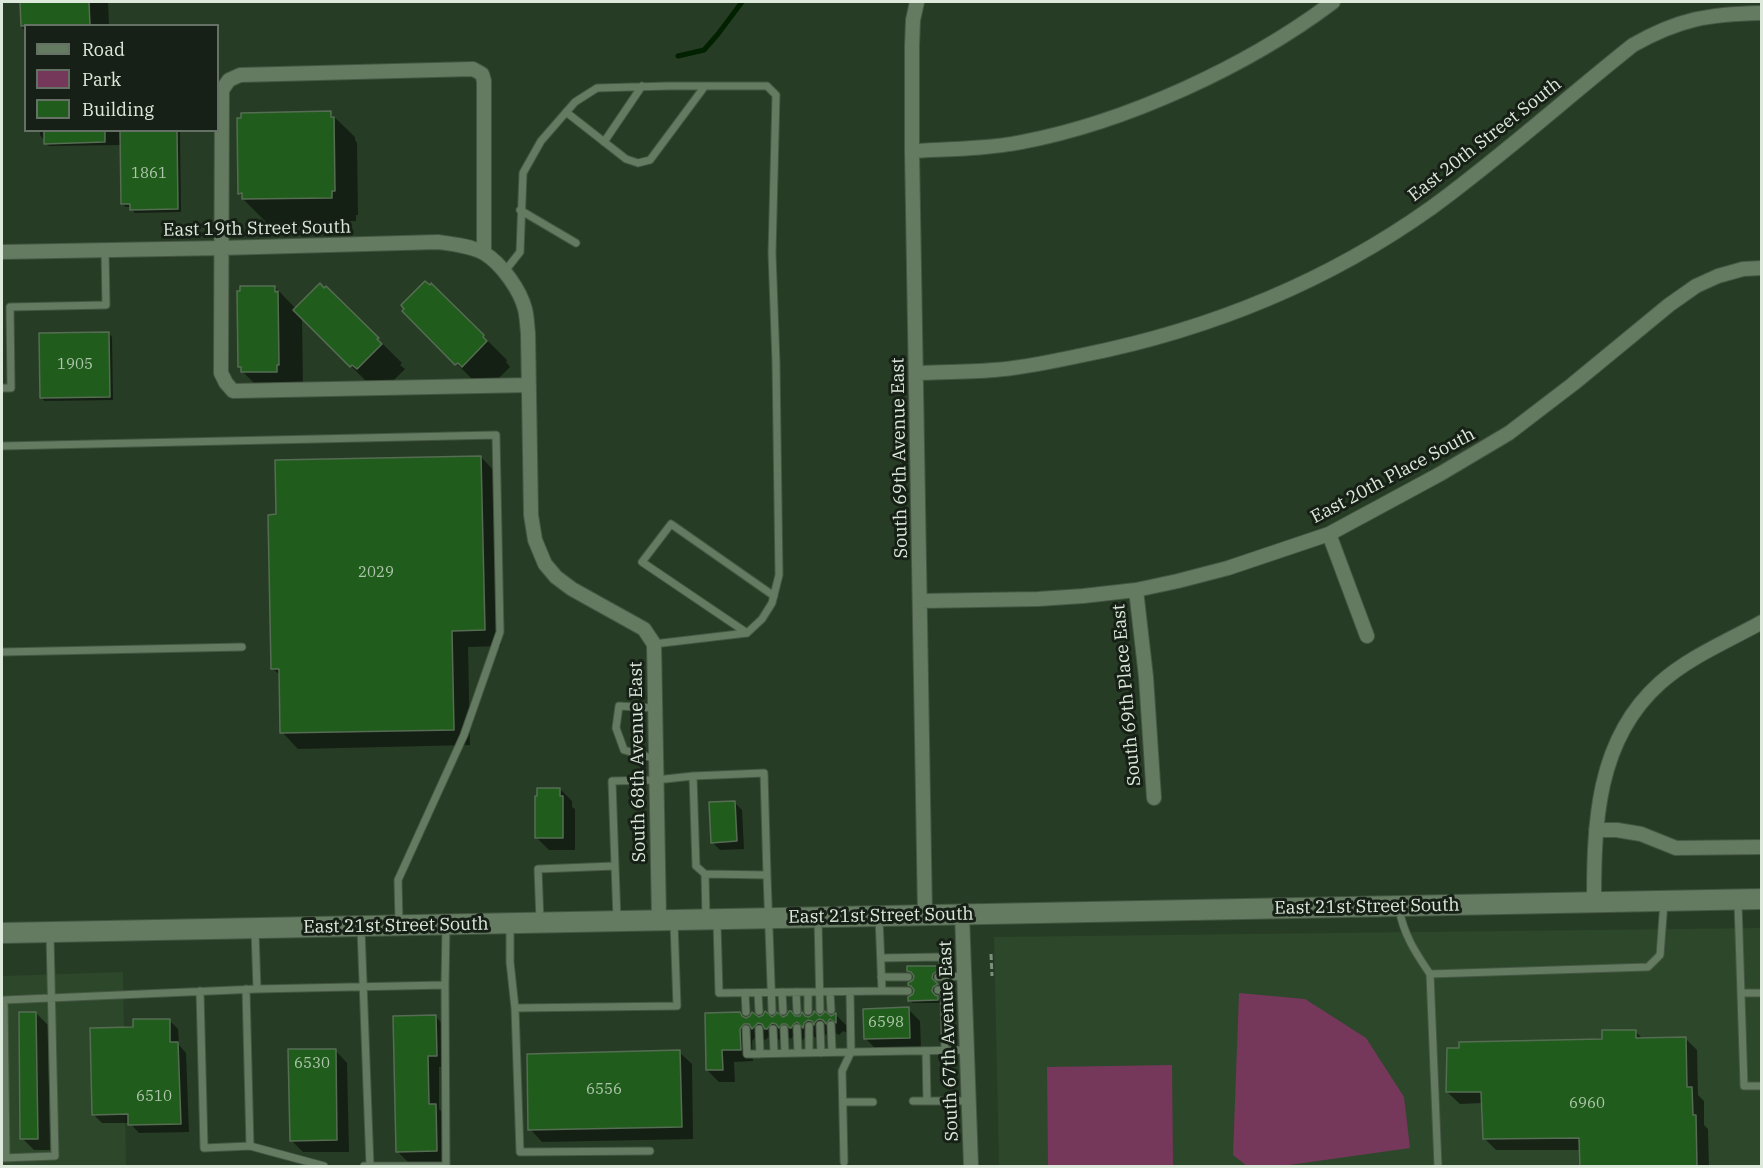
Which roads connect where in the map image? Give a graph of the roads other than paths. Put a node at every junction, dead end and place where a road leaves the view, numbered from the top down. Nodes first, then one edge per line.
1 (917, 2) edge
2 (1333, 2) edge
3 (1761, 13) edge
4 (642, 86) junction
5 (705, 86) junction
6 (567, 112) junction
7 (604, 142) junction
8 (912, 151) junction
9 (520, 210) junction
10 (576, 243) dead end
11 (221, 248) junction
12 (105, 250) junction
13 (2, 252) edge
14 (484, 253) junction
15 (1761, 268) edge
16 (505, 271) junction
17 (916, 373) junction
18 (529, 386) junction
19 (2, 388) edge
20 (2, 446) edge
21 (1329, 534) junction
22 (1136, 590) junction
23 (774, 596) junction
24 (920, 601) junction
25 (1761, 622) edge
26 (747, 633) junction
27 (1367, 636) dead end
28 (654, 644) junction
29 (242, 647) dead end
30 (2, 652) edge
31 (655, 708) junction
32 (656, 759) junction
33 (693, 776) junction
34 (656, 780) junction
35 (1154, 798) dead end
36 (1596, 830) junction
37 (1761, 847) edge
38 (615, 866) junction
39 (705, 874) junction
40 (767, 875) junction
41 (1738, 899) junction
42 (1761, 899) edge
43 (1664, 901) junction
44 (1594, 903) junction
45 (1399, 906) junction
46 (925, 914) junction
47 (962, 914) junction
48 (879, 915) junction
49 (818, 917) junction
50 (770, 918) junction
51 (712, 919) junction
52 (667, 920) junction
53 (617, 921) junction
54 (510, 923) junction
55 (540, 923) junction
56 (446, 924) junction
57 (399, 925) junction
58 (361, 926) junction
59 (255, 928) junction
60 (50, 932) junction
61 (2, 933) edge
62 (881, 958) junction
63 (1430, 974) junction
64 (965, 976) junction
65 (881, 977) junction
66 (908, 977) dead end
67 (938, 977) dead end
68 (947, 977) junction
69 (445, 985) junction
70 (363, 987) junction
71 (256, 988) junction
72 (246, 989) junction
73 (882, 991) junction
74 (908, 991) dead end
75 (200, 992) junction
76 (771, 992) junction
77 (782, 992) junction
78 (796, 992) junction
79 (808, 992) junction
80 (819, 992) junction
81 (830, 992) junction
82 (850, 992) junction
83 (745, 993) junction
84 (758, 993) junction
85 (1741, 993) junction
86 (1761, 993) edge
87 (52, 997) junction
88 (515, 1008) junction
89 (820, 1010) dead end
90 (831, 1010) dead end
91 (759, 1011) dead end
92 (772, 1011) dead end
93 (783, 1011) dead end
94 (796, 1011) dead end
95 (808, 1011) dead end
96 (746, 1012) dead end
97 (820, 1025) dead end
98 (831, 1025) dead end
99 (808, 1026) dead end
100 (797, 1028) dead end
101 (746, 1029) dead end
102 (759, 1029) dead end
103 (772, 1029) dead end
104 (784, 1029) dead end
105 (968, 1050) junction
106 (926, 1051) junction
107 (945, 1051) junction
108 (832, 1052) junction
109 (851, 1052) junction
110 (774, 1053) junction
111 (785, 1053) junction
112 (798, 1053) junction
113 (809, 1053) junction
114 (821, 1053) junction
115 (760, 1054) junction
116 (1761, 1086) edge
117 (913, 1101) dead end
118 (927, 1101) junction
119 (970, 1101) junction
120 (843, 1102) junction
121 (873, 1102) dead end
122 (250, 1146) junction
123 (650, 1151) dead end
124 (4, 1158) edge
125 (844, 1162) dead end
126 (370, 1166) edge
127 (324, 1167) edge
128 (364, 1167) edge
129 (971, 1167) edge
130 (1438, 1167) edge

1 - 8 street, South 69th Avenue East
2 - 8 street
3 - 17 street, East 20th Street South
4 - 5 lane
4 - 6 lane
4 - 7 lane
5 - 7 lane
5 - 23 lane
6 - 7 lane
6 - 9 lane
8 - 17 street, South 69th Avenue East
9 - 10 lane
9 - 16 lane
11 - 12 street, East 19th Street South
11 - 14 street, East 19th Street South
11 - 14 street
11 - 18 street
12 - 13 street, East 19th Street South
12 - 19 lane
14 - 16 street, East 19th Street South
15 - 21 street, East 20th Place South
16 - 18 street, South 68th Avenue East
17 - 24 street, South 69th Avenue East
18 - 28 street, South 68th Avenue East
20 - 57 lane
21 - 22 street, East 20th Place South
21 - 27 street
22 - 24 street, East 20th Place South
22 - 35 street, South 69th Place East
23 - 26 lane
23 - 26 lane
24 - 46 street, South 69th Avenue East
25 - 36 street
26 - 28 lane
28 - 31 street, South 68th Avenue East
29 - 30 lane
31 - 32 street, South 68th Avenue East
31 - 32 lane
32 - 34 street, South 68th Avenue East
33 - 34 lane
33 - 39 lane
33 - 40 lane
34 - 38 lane
34 - 52 street, South 68th Avenue East
36 - 37 street
36 - 44 street
38 - 53 lane
38 - 55 lane
39 - 40 lane
39 - 51 lane
40 - 50 lane
41 - 42 main road, East 21st Street South
41 - 43 main road, East 21st Street South
41 - 85 lane
43 - 44 main road, East 21st Street South
43 - 63 lane
44 - 45 main road, East 21st Street South
45 - 47 main road, East 21st Street South
45 - 63 lane
46 - 47 main road, East 21st Street South
46 - 48 main road, East 21st Street South
47 - 64 street, South 67th Avenue East
48 - 49 main road, East 21st Street South
48 - 62 lane
49 - 50 main road, East 21st Street South
49 - 80 lane
50 - 51 main road, East 21st Street South
50 - 76 lane
51 - 52 main road, East 21st Street South
51 - 83 lane
52 - 53 main road, East 21st Street South
52 - 88 lane
53 - 55 main road, East 21st Street South
54 - 55 main road, East 21st Street South
54 - 56 main road, East 21st Street South
54 - 88 lane
56 - 57 main road, East 21st Street South
56 - 69 lane
57 - 58 main road, East 21st Street South
58 - 59 main road, East 21st Street South
58 - 70 lane
59 - 60 main road, East 21st Street South
59 - 71 lane
60 - 61 main road, East 21st Street South
60 - 87 lane
62 - 65 lane
62 - 68 lane
63 - 130 lane
64 - 68 lane
64 - 105 street, South 67th Avenue East
65 - 66 lane
65 - 73 lane
67 - 68 lane
68 - 107 lane
69 - 70 lane
69 - 126 lane
70 - 71 lane
70 - 126 lane
71 - 72 lane
72 - 75 lane
72 - 122 lane
73 - 74 lane
73 - 82 lane
75 - 87 lane
75 - 122 lane
76 - 77 lane
76 - 84 lane
76 - 92 lane
77 - 78 lane
77 - 93 lane
78 - 79 lane
78 - 94 lane
79 - 80 lane
79 - 95 lane
80 - 81 lane
80 - 89 lane
81 - 82 lane
81 - 90 lane
82 - 109 lane
83 - 84 lane
83 - 96 lane
84 - 91 lane
85 - 86 lane
85 - 116 lane
87 - 124 lane
87 - 124 lane
88 - 123 lane
97 - 114 lane
98 - 108 lane
99 - 113 lane
100 - 112 lane
101 - 115 lane
102 - 115 lane
103 - 110 lane
104 - 111 lane
105 - 107 lane
105 - 119 street, South 67th Avenue East
106 - 107 lane
106 - 109 lane
106 - 118 lane
108 - 109 lane
108 - 114 lane
109 - 120 lane
110 - 111 lane
110 - 115 lane
111 - 112 lane
112 - 113 lane
113 - 114 lane
117 - 118 lane
118 - 119 lane
119 - 129 street, South 67th Avenue East
120 - 121 lane
120 - 125 lane
122 - 127 lane
126 - 128 lane

